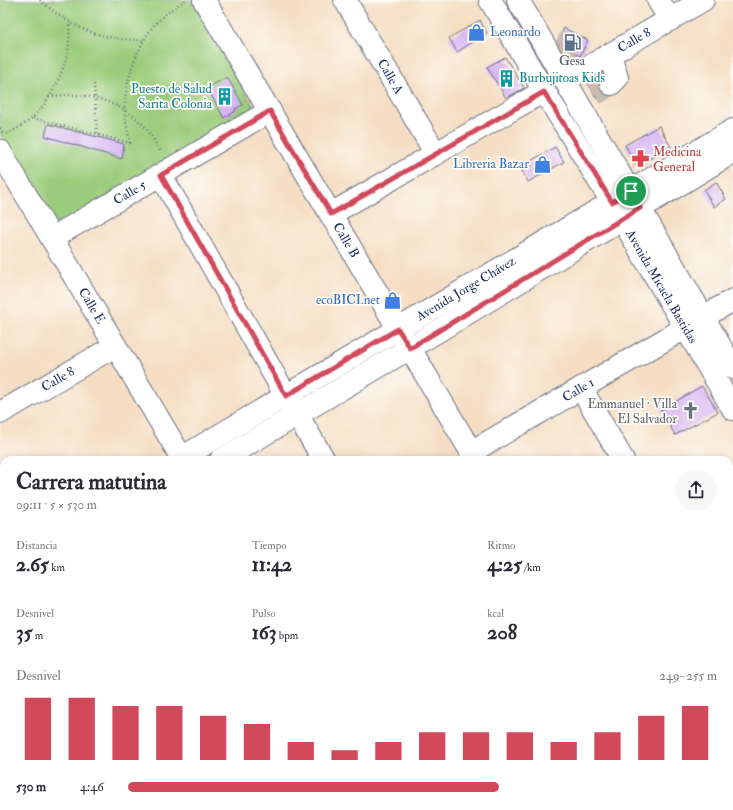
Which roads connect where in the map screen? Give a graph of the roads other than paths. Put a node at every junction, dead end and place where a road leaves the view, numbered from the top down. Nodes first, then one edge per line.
1 (345, 0) edge
2 (490, 0) edge
3 (518, 0) edge
4 (658, 0) edge
5 (703, 0) edge
6 (202, 1) edge
7 (670, 20) junction
8 (582, 51) tunnel mouth
9 (606, 57) junction
10 (566, 80) junction
11 (544, 92) junction
12 (595, 95) junction
13 (270, 111) junction
14 (733, 130) edge
15 (0, 151) edge
16 (733, 152) edge
17 (436, 154) junction
18 (167, 171) junction
19 (636, 200) junction
20 (617, 211) junction
21 (331, 214) junction
22 (52, 238) junction
23 (733, 300) edge
24 (694, 322) junction
25 (398, 329) junction
26 (115, 346) junction
27 (410, 348) junction
28 (733, 368) edge
29 (581, 388) junction
30 (286, 396) junction
31 (2, 408) edge
32 (733, 409) edge
33 (296, 414) junction
34 (179, 456) edge
35 (186, 456) edge
36 (227, 456) edge
37 (322, 456) edge
38 (474, 456) edge
39 (621, 456) edge

1 - 17 street, Calle A
2 - 11 street, Avenida Micaela Bastidas
3 - 10 street, Avenida Micaela Bastidas
4 - 7 street
5 - 7 street, Calle 8
6 - 13 street, Calle B
7 - 9 street, Calle 8
8 - 9 street
9 - 10 street, Calle 8
9 - 12 street
10 - 12 street, Avenida Micaela Bastidas
11 - 17 street
11 - 20 street, Avenida Micaela Bastidas
12 - 19 street, Avenida Micaela Bastidas
13 - 18 street, Calle 5
13 - 21 street, Calle B
14 - 19 street, Avenida Jorge Chávez
15 - 22 street, Calle E
16 - 19 street, Avenida Jorge Chávez
17 - 21 street
18 - 22 street, Calle 5
18 - 30 street
19 - 20 street, Avenida Jorge Chávez
19 - 24 street, Avenida Micaela Bastidas
20 - 24 street, Avenida Micaela Bastidas
20 - 25 street, Avenida Jorge Chávez
20 - 27 street, Avenida Jorge Chávez
21 - 25 street, Calle B
22 - 26 street, Calle E
23 - 24 street, Calle 1
24 - 28 street, Avenida Micaela Bastidas
24 - 29 street, Calle 1
24 - 32 street, Avenida Micaela Bastidas
25 - 27 street, Calle B
25 - 30 street, Avenida Jorge Chávez
26 - 31 street, Calle 8
26 - 34 street, Calle E
27 - 33 street, Avenida Jorge Chávez
27 - 38 street, Calle B
29 - 38 street, Calle 1
29 - 39 street
30 - 33 street
30 - 35 street, Avenida Jorge Chávez
33 - 36 street, Avenida Jorge Chávez
33 - 37 street

